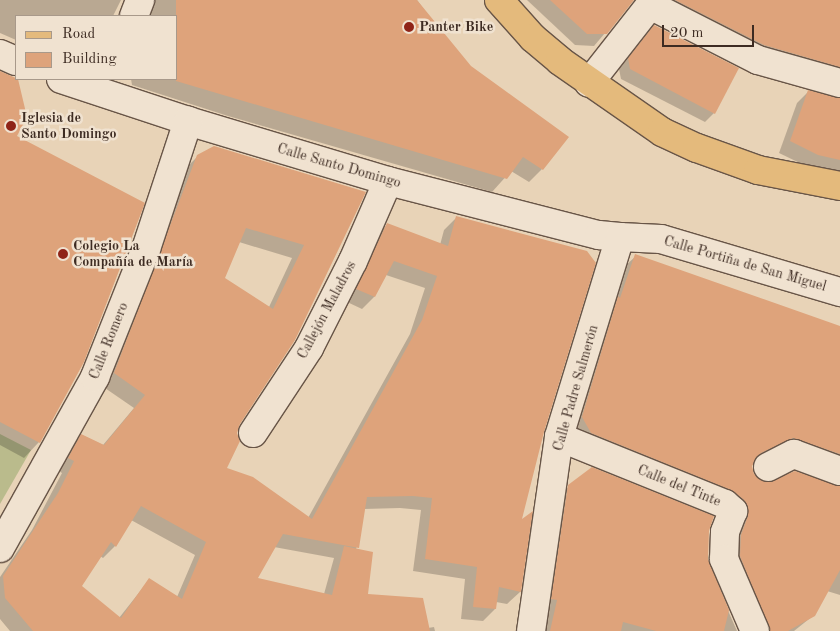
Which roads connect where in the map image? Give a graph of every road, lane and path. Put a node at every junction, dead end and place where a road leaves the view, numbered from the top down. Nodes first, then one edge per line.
1 (140, 0) edge
2 (499, 0) edge
3 (652, 3) edge
4 (134, 15) edge
5 (0, 54) edge
6 (15, 61) edge
7 (68, 80) edge
8 (590, 83) junction
9 (840, 83) edge
10 (106, 86) edge
11 (188, 121) junction
12 (388, 181) junction
13 (840, 186) edge
14 (620, 237) junction
15 (840, 292) edge
16 (253, 433) dead end
17 (559, 437) junction
18 (768, 467) dead end
19 (840, 471) edge
20 (0, 548) edge
21 (531, 631) edge
22 (754, 631) edge

1 - 4 street
2 - 8 main road
3 - 8 street
3 - 9 street
5 - 6 street
7 - 10 street, Calle Santo Domingo
8 - 13 main road
10 - 11 street, Calle Santo Domingo
11 - 12 street, Calle Santo Domingo
11 - 20 street, Calle Romero
12 - 14 street, Calle Santo Domingo
12 - 16 street, Callejón Maladros
14 - 15 street, Calle Portiña de San Miguel
14 - 17 street, Calle Padre Salmerón
17 - 21 street, Calle Padre Salmerón
17 - 22 street, Calle del Tinte
18 - 19 street

